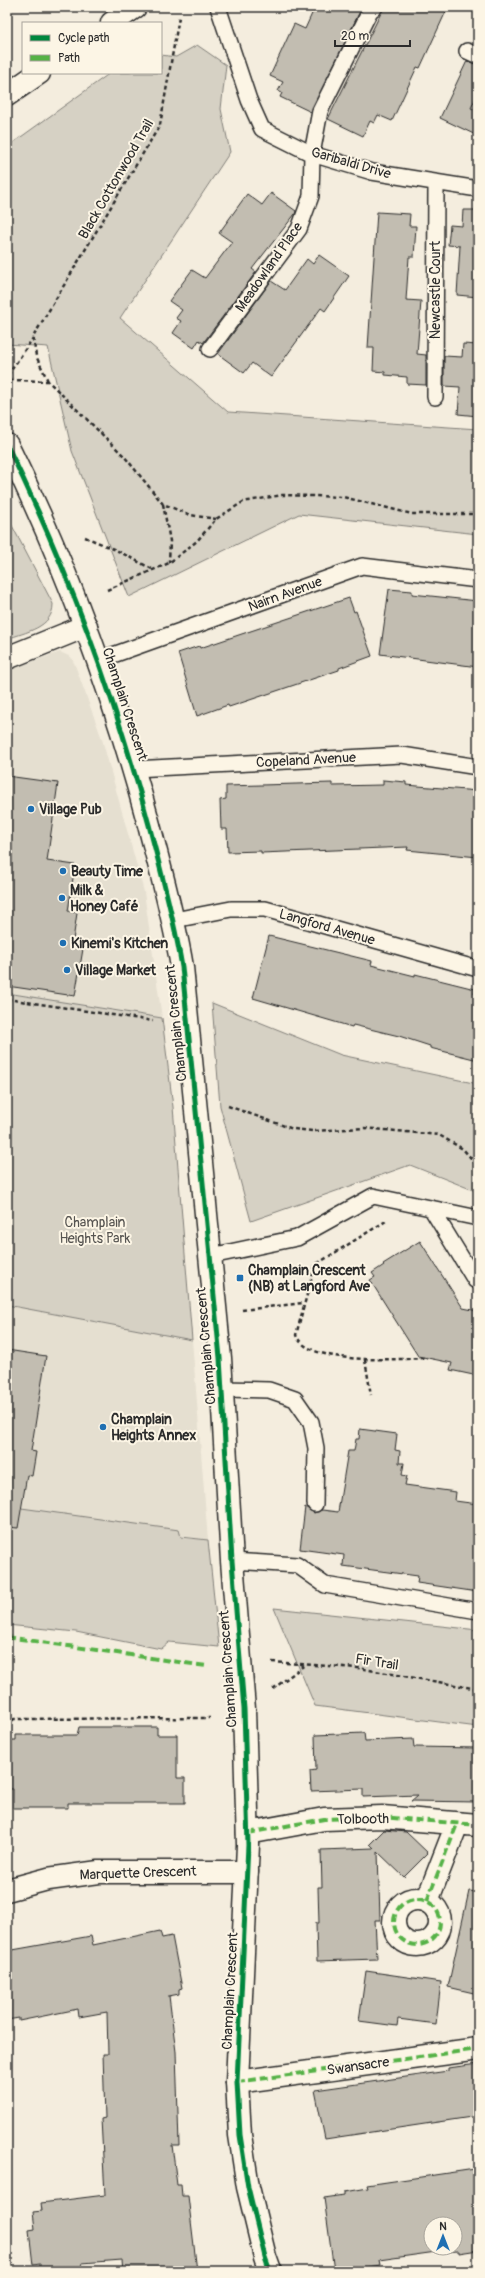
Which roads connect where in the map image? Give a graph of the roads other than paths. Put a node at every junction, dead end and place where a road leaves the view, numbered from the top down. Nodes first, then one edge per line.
1 (135, 7) edge
2 (218, 7) edge
3 (375, 7) edge
4 (113, 22) edge
5 (38, 74) edge
6 (7, 95) edge
7 (312, 154) junction
8 (436, 184) junction
9 (478, 189) edge
10 (210, 349) dead end
11 (434, 397) dead end
12 (7, 445) edge
13 (478, 580) edge
14 (86, 626) junction
15 (7, 658) edge
16 (99, 660) junction
17 (478, 767) edge
18 (134, 769) junction
19 (174, 920) junction
20 (478, 969) edge
21 (431, 1208) junction
22 (478, 1218) edge
23 (211, 1256) junction
24 (478, 1280) edge
25 (222, 1389) junction
26 (315, 1504) dead end
27 (232, 1561) junction
28 (478, 1611) edge
29 (467, 1825) edge
30 (248, 1833) junction
31 (247, 1872) junction
32 (7, 1890) edge
33 (427, 1901) dead end
34 (478, 2049) edge
35 (237, 2082) junction
36 (270, 2271) edge

1 - 4 street
2 - 7 lane, Garibaldi Drive
3 - 7 lane, Meadowland Place
5 - 6 street
7 - 8 lane, Garibaldi Drive
7 - 10 lane, Meadowland Place
8 - 9 lane, Garibaldi Drive
8 - 11 lane, Newcastle Court
12 - 14 street, Champlain Crescent
13 - 16 lane, Nairn Avenue
14 - 15 street
14 - 16 street, Champlain Crescent
16 - 18 street, Champlain Crescent
17 - 18 lane, Copeland Avenue
18 - 19 street, Champlain Crescent
19 - 20 lane, Langford Avenue
19 - 23 street, Champlain Crescent
21 - 22 lane
21 - 23 lane
21 - 24 lane
23 - 25 street, Champlain Crescent
25 - 26 lane
25 - 27 street, Champlain Crescent
27 - 28 lane
27 - 30 street, Champlain Crescent
29 - 30 street, Tolbooth
29 - 33 street
30 - 31 street, Champlain Crescent
31 - 32 street, Marquette Crescent
31 - 35 street, Champlain Crescent
34 - 35 street, Swansacre
35 - 36 street, Champlain Crescent

